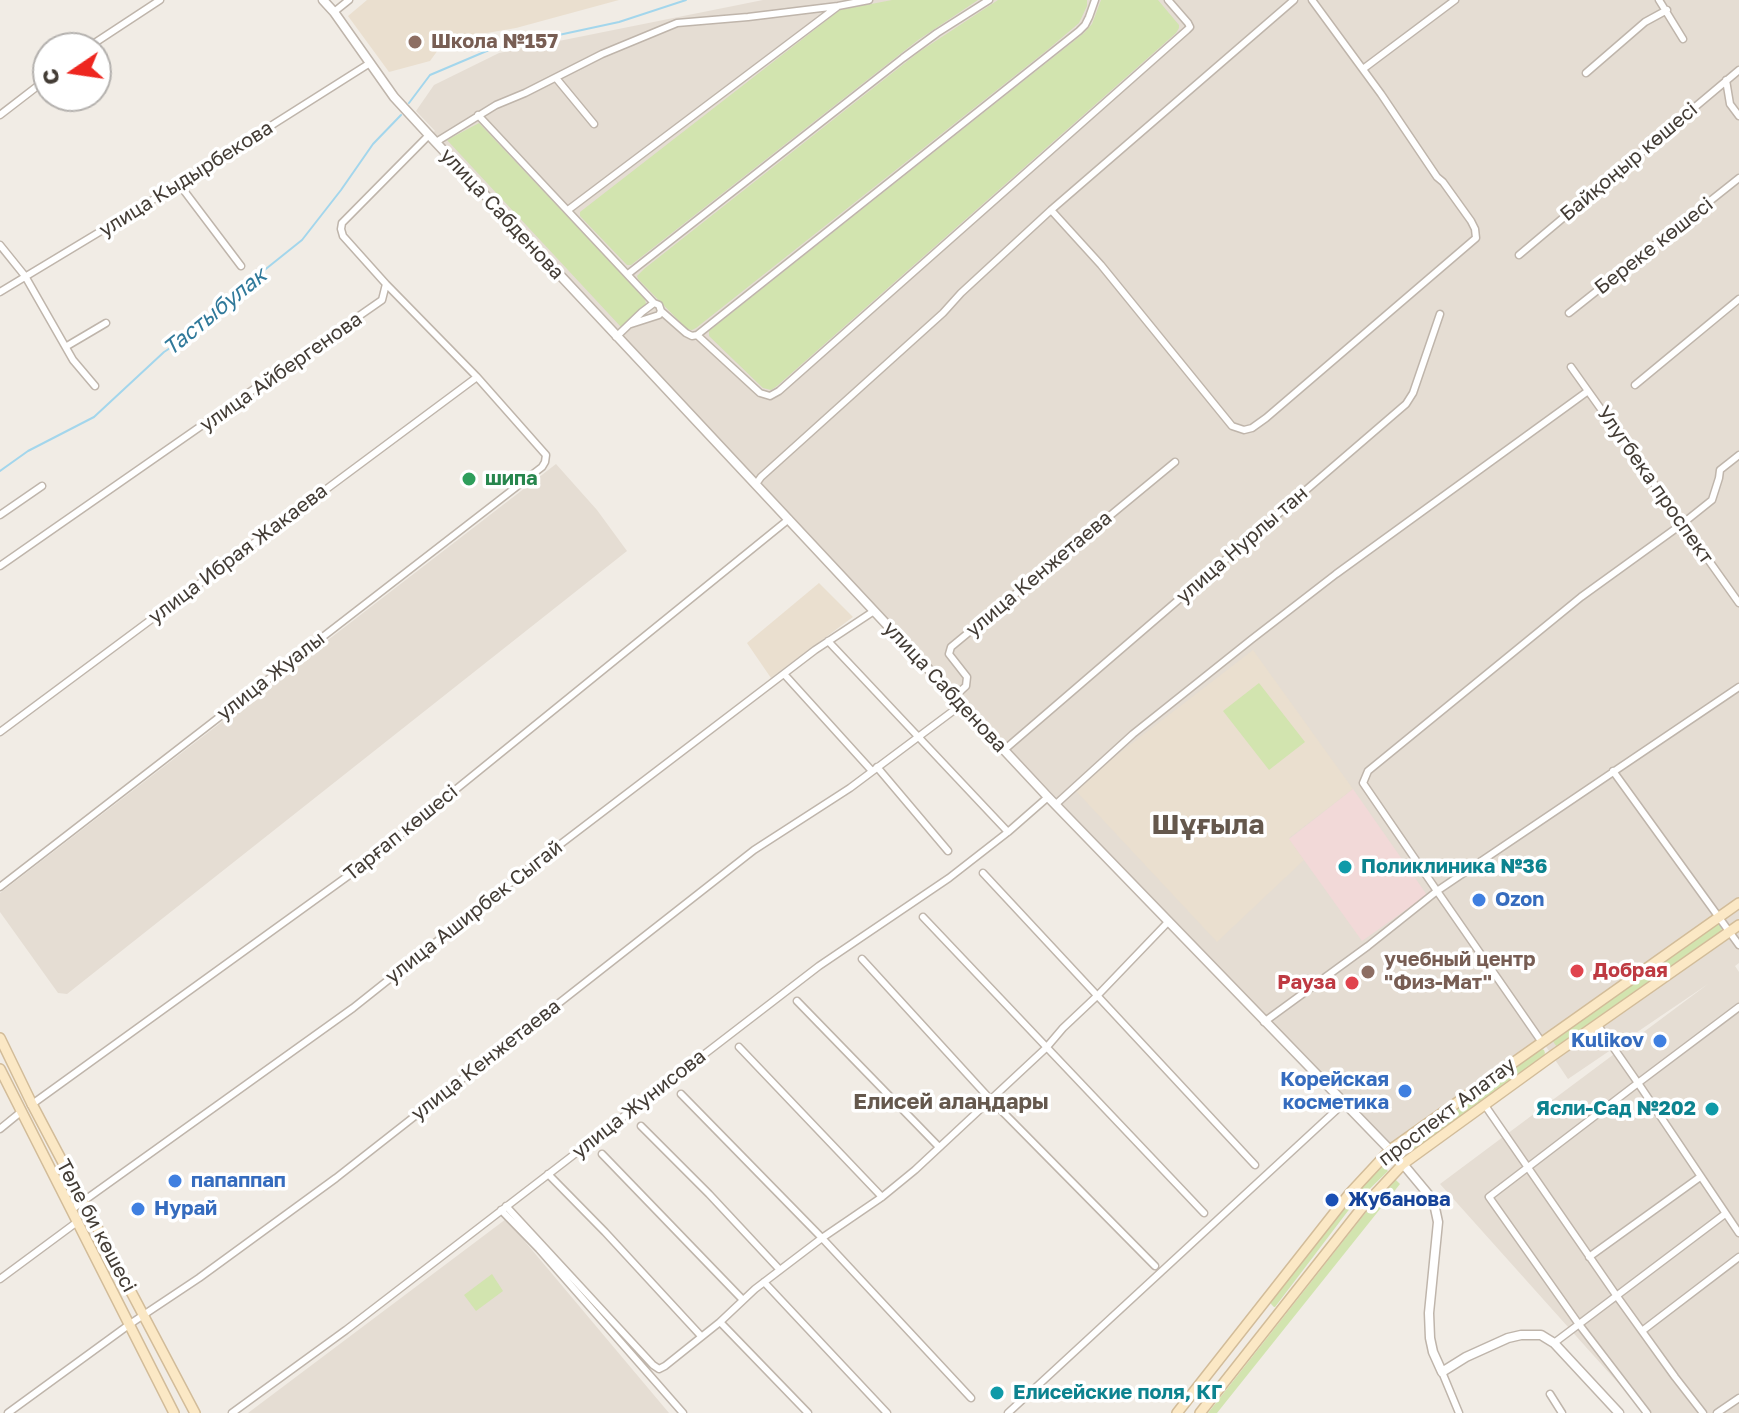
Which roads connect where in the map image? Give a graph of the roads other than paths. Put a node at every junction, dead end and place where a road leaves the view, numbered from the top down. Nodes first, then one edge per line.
1 (160, 0) edge
2 (323, 0) edge
3 (349, 0) edge
4 (869, 0) edge
5 (989, 0) edge
6 (1095, 0) edge
7 (1168, 0) edge
8 (1294, 0) edge
9 (1312, 0) edge
10 (1455, 0) edge
11 (1659, 0) edge
12 (838, 6) junction
13 (1667, 10) junction
14 (334, 12) junction
15 (111, 32) edge
16 (1683, 39) dead end
17 (370, 63) junction
18 (1363, 69) junction
19 (1739, 70) edge
20 (1586, 73) dead end
21 (556, 78) junction
22 (1726, 80) junction
23 (32, 90) edge
24 (0, 115) edge
25 (478, 115) junction
26 (1739, 116) edge
27 (594, 124) dead end
28 (432, 138) junction
29 (1739, 178) edge
30 (179, 184) junction
31 (568, 210) junction
32 (1051, 210) junction
33 (0, 245) edge
34 (1519, 255) dead end
35 (241, 266) dead end
36 (628, 274) junction
37 (25, 276) junction
38 (386, 284) junction
39 (0, 292) edge
40 (1739, 299) edge
41 (654, 303) junction
42 (661, 311) junction
43 (1569, 313) dead end
44 (1440, 314) dead end
45 (106, 323) dead end
46 (631, 324) junction
47 (697, 335) junction
48 (616, 337) junction
49 (67, 346) junction
50 (1571, 367) dead end
51 (477, 377) junction
52 (1635, 385) dead end
53 (95, 386) dead end
54 (1588, 391) junction
55 (1739, 455) edge
56 (1175, 462) dead end
57 (756, 484) junction
58 (42, 486) dead end
59 (0, 515) edge
60 (789, 519) junction
61 (1682, 524) junction
62 (0, 566) edge
63 (1739, 603) edge
64 (874, 611) junction
65 (828, 641) junction
66 (784, 674) junction
67 (1739, 687) edge
68 (957, 701) junction
69 (0, 732) edge
70 (919, 736) junction
71 (1004, 750) junction
72 (875, 769) junction
73 (1613, 771) junction
74 (1048, 797) junction
75 (1055, 805) junction
76 (1008, 832) junction
77 (948, 851) dead end
78 (983, 873) dead end
79 (0, 887) edge
80 (1437, 891) junction
81 (1739, 903) edge
82 (923, 917) dead end
83 (1719, 917) junction
84 (1169, 921) junction
85 (1739, 925) edge
86 (1729, 931) junction
87 (1739, 945) edge
88 (862, 959) dead end
89 (1098, 995) junction
90 (797, 1001) dead end
91 (1739, 1007) edge
92 (1264, 1022) junction
93 (1597, 1024) junction
94 (0, 1038) edge
95 (1541, 1041) junction
96 (739, 1047) dead end
97 (1046, 1048) junction
98 (1552, 1056) junction
99 (0, 1069) edge
100 (1638, 1083) junction
101 (681, 1094) dead end
102 (990, 1099) junction
103 (1344, 1103) junction
104 (32, 1104) junction
105 (1484, 1104) junction
106 (21, 1112) junction
107 (641, 1126) dead end
108 (0, 1129) edge
109 (939, 1147) junction
110 (1390, 1150) junction
111 (602, 1154) dead end
112 (1403, 1164) junction
113 (1255, 1165) dead end
114 (1526, 1166) junction
115 (548, 1174) junction
116 (1700, 1177) junction
117 (882, 1197) junction
118 (83, 1202) junction
119 (504, 1208) junction
120 (71, 1210) junction
121 (1204, 1213) dead end
122 (1725, 1214) junction
123 (1739, 1217) edge
124 (77, 1222) junction
125 (1731, 1222) junction
126 (1739, 1233) edge
127 (822, 1238) junction
128 (1589, 1257) junction
129 (1739, 1257) edge
130 (1155, 1266) dead end
131 (780, 1270) junction
132 (0, 1279) edge
133 (764, 1282) junction
134 (1616, 1295) junction
135 (743, 1300) junction
136 (1264, 1304) junction
137 (144, 1315) junction
138 (1278, 1315) junction
139 (720, 1322) junction
140 (1578, 1323) junction
141 (130, 1324) junction
142 (1642, 1331) junction
143 (701, 1336) junction
144 (1554, 1343) junction
145 (1442, 1372) junction
146 (1550, 1394) dead end
147 (971, 1398) dead end
148 (1739, 1398) edge
149 (8, 1413) edge
150 (174, 1413) edge
151 (195, 1413) edge
152 (232, 1413) edge
153 (683, 1413) edge
154 (808, 1413) edge
155 (887, 1413) edge
156 (1008, 1413) edge
157 (1177, 1413) edge
158 (1200, 1413) edge
159 (1459, 1413) edge
160 (1562, 1413) edge
161 (1619, 1413) edge
162 (1647, 1413) edge
163 (1703, 1413) edge
164 (1717, 1413) edge

1 - 15 street
2 - 14 street, улица Сабденова
3 - 14 street
4 - 12 street
5 - 36 street
6 - 47 street
7 - 47 street
8 - 32 street
9 - 18 street
10 - 18 street
11 - 13 street
12 - 21 street
12 - 31 street
13 - 16 street
13 - 20 street
14 - 17 street, улица Сабденова
17 - 28 street, улица Сабденова
17 - 30 street, улица Кыдырбекова
18 - 32 street
19 - 22 street, Байқоңыр көшесі
21 - 25 street
21 - 27 street
22 - 26 street
22 - 34 street, Байқоңыр көшесі
23 - 24 street
25 - 28 street
25 - 31 street
28 - 38 street
28 - 48 street, улица Сабденова
29 - 43 street, Береке көшесі
30 - 35 street
30 - 37 street, улица Кыдырбекова
31 - 36 street
32 - 57 street
33 - 37 street
36 - 41 street
37 - 39 street, улица Кыдырбекова
37 - 49 street
38 - 51 street
38 - 62 street, улица Айбергенова
40 - 52 street
41 - 42 street
41 - 46 street
42 - 46 street
42 - 47 street
44 - 71 street, улица Нурлы тан
45 - 49 street
46 - 48 street
48 - 57 street, улица Сабденова
49 - 53 street
50 - 54 street, Улугбека проспект
51 - 69 street, улица Ибрая Жакаева
51 - 79 street, улица Жуалы
54 - 61 street, Улугбека проспект
54 - 75 street
55 - 61 street
56 - 68 street, улица Кенжетаева
57 - 60 street, улица Сабденова
58 - 59 street
60 - 64 street, улица Сабденова
60 - 104 street, Тарғап көшесі
61 - 63 street, Улугбека проспект
61 - 80 street
64 - 65 street, улица Аширбек Сыгай
64 - 68 street, улица Сабденова
65 - 66 street, улица Аширбек Сыгай
65 - 70 street
66 - 72 street
66 - 118 street, улица Аширбек Сыгай
67 - 73 street
68 - 70 street, улица Кенжетаева
68 - 71 street, улица Сабденова
70 - 72 street, улица Кенжетаева
70 - 76 street
71 - 74 street, улица Сабденова
72 - 77 street
72 - 137 street, улица Кенжетаева
73 - 80 street
73 - 83 street
74 - 75 street, улица Сабденова
74 - 76 street, улица Жунисова
75 - 84 street, улица Сабденова
76 - 115 street, улица Жунисова
78 - 89 street
80 - 92 street
80 - 95 street
81 - 83 main road, проспект Алатау
82 - 97 street
83 - 86 street
83 - 95 main road, проспект Алатау
84 - 89 street
84 - 92 street, улица Сабденова
85 - 86 main road, проспект Алатау
86 - 87 street
86 - 93 main road, проспект Алатау
88 - 102 street
89 - 97 street
89 - 113 street
90 - 109 street
91 - 100 street
92 - 103 street, улица Сабденова
93 - 98 main road, проспект Алатау
93 - 100 street
94 - 104 main road, Төле би көшесі
95 - 98 main road
95 - 110 main road, проспект Алатау
96 - 117 street
97 - 102 street
97 - 121 street
98 - 105 main road, проспект Алатау
99 - 106 main road, Төле би көшесі
100 - 114 street
100 - 116 street
101 - 127 street
102 - 109 street
102 - 130 street
103 - 110 street, улица Сабденова
103 - 156 street
104 - 106 street, Тарғап көшесі
104 - 118 main road, Төле би көшесі
105 - 112 main road, проспект Алатау
105 - 114 street
106 - 108 street, Тарғап көшесі
106 - 120 main road, Төле би көшесі
107 - 131 street
109 - 117 street
110 - 112 main road, улица Сабденова
110 - 136 main road, проспект Алатау
111 - 135 street
112 - 138 main road, проспект Алатау
112 - 145 street, улица Сабденова
114 - 128 street
114 - 140 street
115 - 119 street, улица Жунисова
115 - 143 street
116 - 122 street
116 - 128 street
117 - 127 street
118 - 120 street, улица Аширбек Сыгай
118 - 137 main road, Төле би көшесі
119 - 143 street
119 - 152 street, улица Жунисова
119 - 153 street
120 - 124 main road, Төле би көшесі
122 - 125 street
122 - 134 street
123 - 125 street
124 - 132 street
124 - 141 main road, Төле би көшесі
125 - 126 street
127 - 131 street
127 - 147 street
128 - 134 street
129 - 142 street
131 - 133 street
133 - 135 street
133 - 155 street
134 - 140 street
134 - 142 street
135 - 139 street
136 - 138 main road
136 - 157 main road, проспект Алатау
137 - 141 street, улица Кенжетаева
137 - 151 main road, Төле би көшесі
138 - 158 main road, проспект Алатау
139 - 143 street
139 - 154 street
140 - 144 street
140 - 162 street
141 - 149 street, улица Кенжетаева
141 - 150 main road, Төле би көшесі
142 - 163 street
144 - 145 street
144 - 161 street
145 - 159 street, улица Сабденова
146 - 160 street
148 - 164 street

